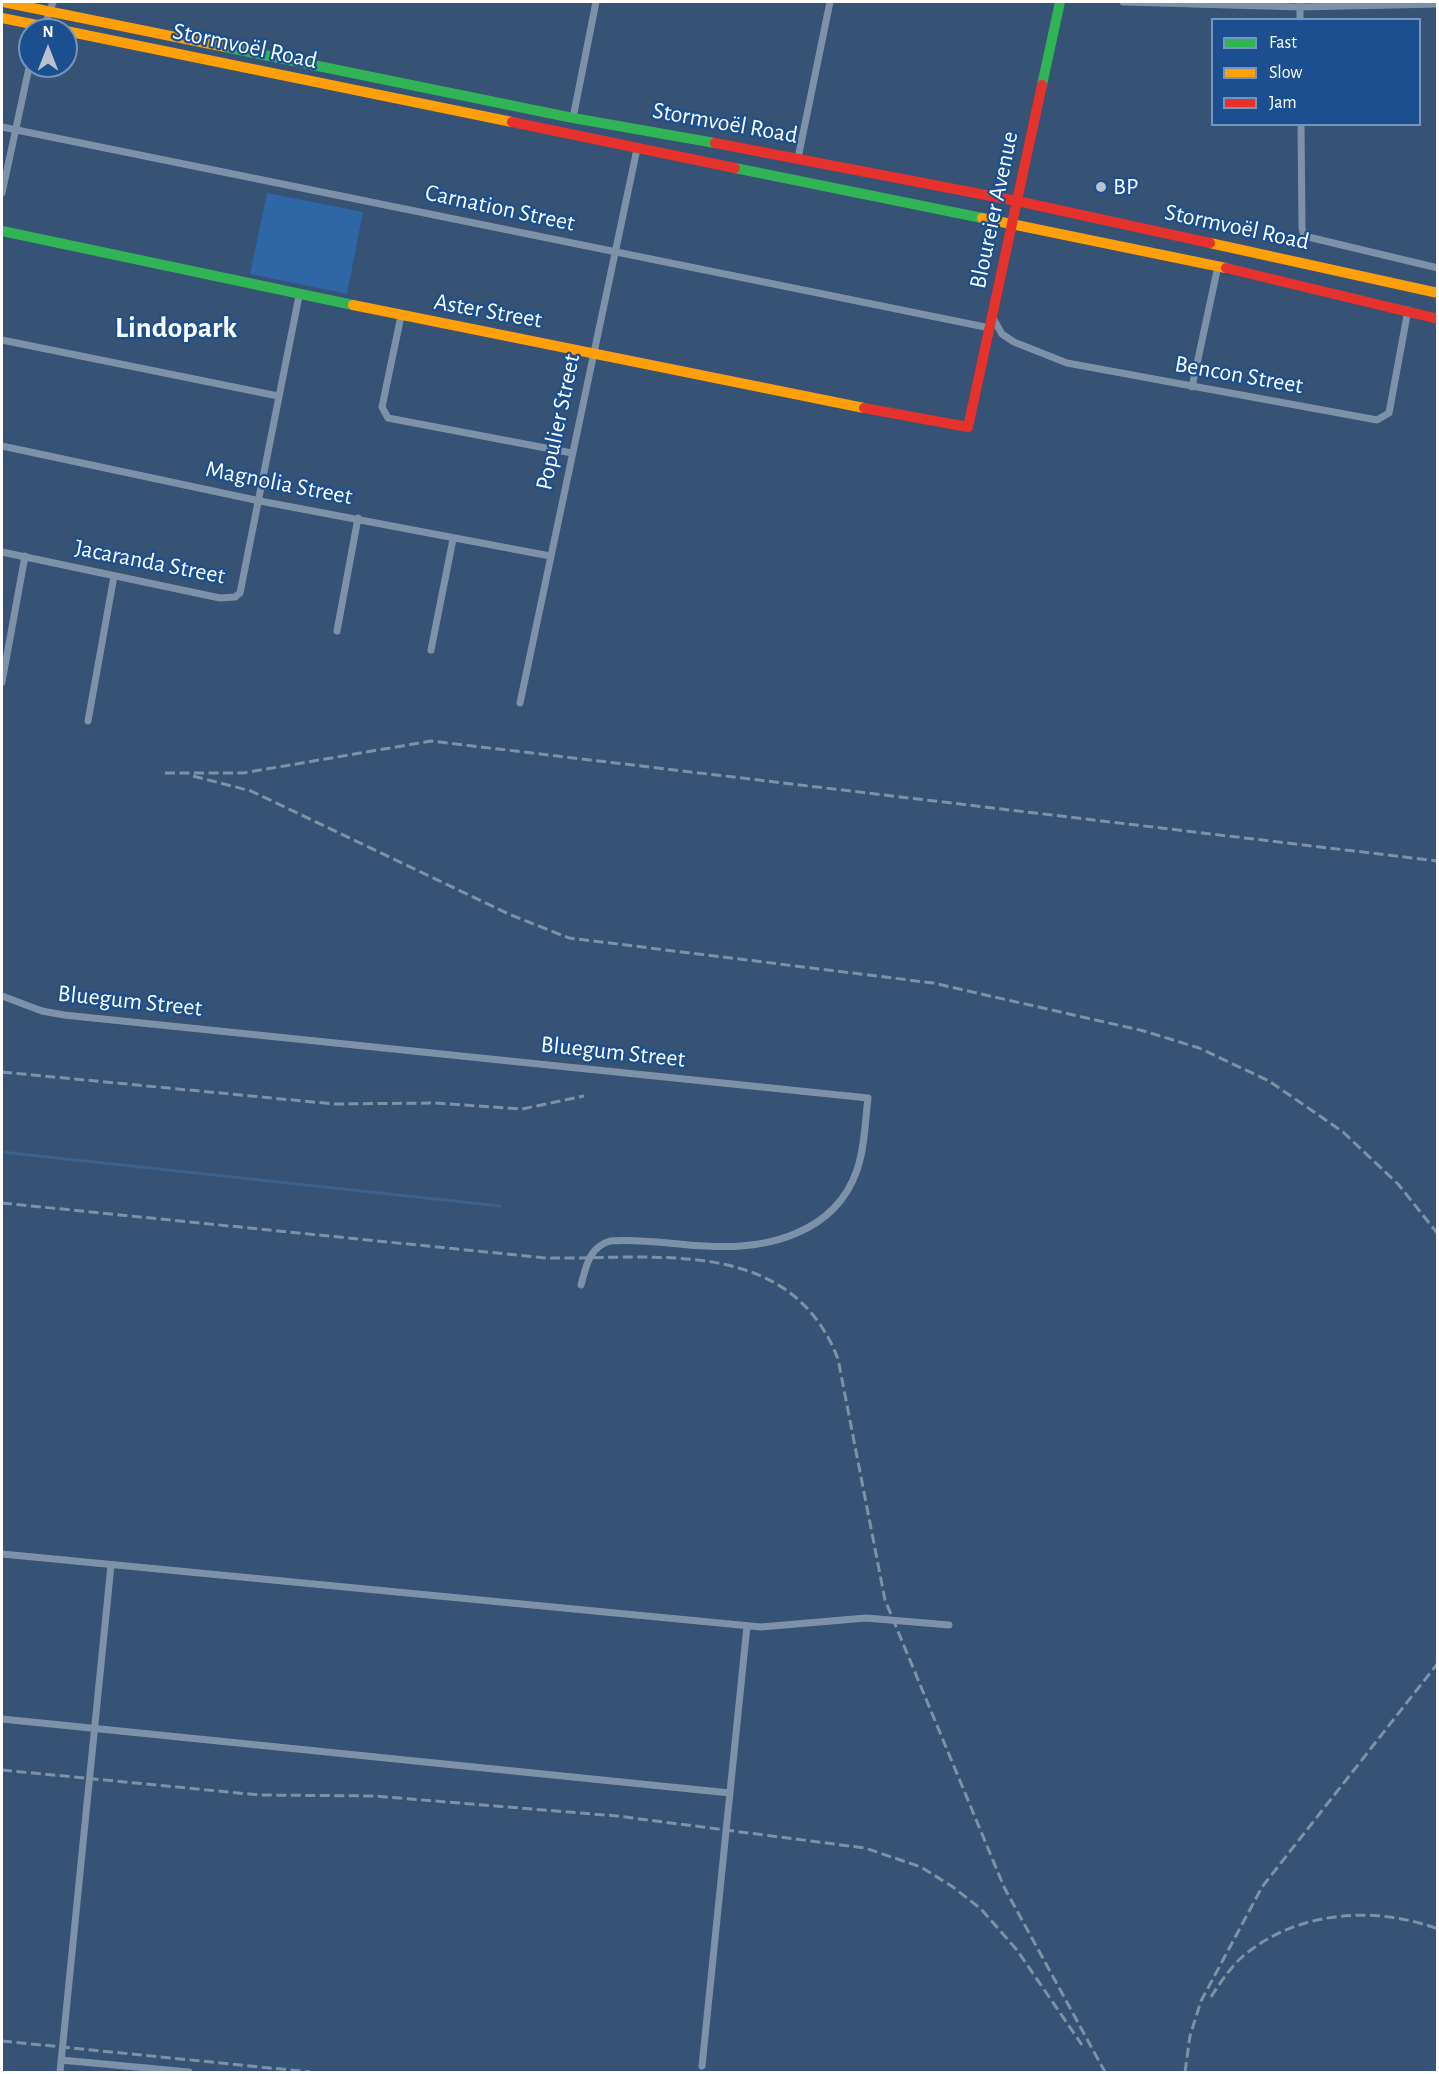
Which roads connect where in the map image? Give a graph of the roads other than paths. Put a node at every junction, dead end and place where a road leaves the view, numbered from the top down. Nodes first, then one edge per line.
1 (3, 2) edge
2 (596, 2) edge
3 (830, 2) edge
4 (1060, 2) edge
5 (1123, 2) edge
6 (1147, 2) edge
7 (1300, 4) edge
8 (1437, 4) edge
9 (51, 6) edge
10 (2, 18) edge
11 (18, 22) edge
12 (78, 33) edge
13 (27, 78) edge
14 (573, 118) junction
15 (1301, 126) edge
16 (2, 127) edge
17 (15, 130) junction
18 (637, 149) junction
19 (798, 158) junction
20 (2, 193) edge
21 (1017, 201) junction
22 (1012, 224) junction
23 (2, 231) edge
24 (616, 252) junction
25 (1218, 266) junction
26 (1437, 268) edge
27 (1437, 294) edge
28 (299, 296) junction
29 (1408, 310) junction
30 (401, 316) junction
31 (1437, 319) edge
32 (992, 323) junction
33 (2, 339) edge
34 (592, 351) junction
35 (1192, 387) junction
36 (278, 396) junction
37 (968, 427) joint
38 (2, 446) edge
39 (572, 453) junction
40 (260, 501) junction
41 (358, 518) junction
42 (453, 539) junction
43 (2, 552) edge
44 (25, 556) junction
45 (550, 556) junction
46 (114, 576) junction
47 (337, 631) dead end
48 (431, 650) dead end
49 (2, 682) edge
50 (520, 703) dead end
51 (88, 721) dead end
52 (2, 996) edge
53 (581, 1286) dead end
54 (2, 1554) edge
55 (111, 1565) junction
56 (949, 1625) dead end
57 (747, 1626) junction
58 (2, 1719) edge
59 (93, 1729) junction
60 (730, 1793) junction
61 (61, 2060) junction
62 (702, 2066) dead end
63 (60, 2073) edge
64 (189, 2073) edge

1 - 9 main road, Stormvoël Road
2 - 14 street
3 - 19 street
4 - 21 main road, Bloureier Avenue
5 - 6 street
6 - 7 street
7 - 8 street
9 - 14 main road, Stormvoël Road
10 - 11 main road, Stormvoël Road
12 - 18 main road, Stormvoël Road
13 - 17 street
14 - 19 main road, Stormvoël Road
15 - 26 street
16 - 17 street, Carnation Street
17 - 20 street
17 - 24 street, Carnation Street
18 - 22 main road, Stormvoël Road
18 - 24 street, Populier Street
19 - 21 main road, Stormvoël Road
21 - 22 main road, Bloureier Avenue
21 - 27 main road, Stormvoël Road
22 - 25 main road, Stormvoël Road
22 - 32 main road, Bloureier Avenue
23 - 28 main road, Aster Street
24 - 32 street, Carnation Street
24 - 34 street, Populier Street
25 - 29 main road, Stormvoël Road
25 - 35 street
28 - 30 main road, Aster Street
28 - 36 street, Jacaranda Street
29 - 31 main road, Stormvoël Road
29 - 35 street, Bencon Street
30 - 34 main road, Aster Street
30 - 39 street
32 - 35 street, Bencon Street
32 - 37 main road, Bloureier Avenue
33 - 36 street
34 - 37 main road, Aster Street
34 - 39 street, Populier Street
36 - 40 street, Jacaranda Street
38 - 40 street, Magnolia Street
39 - 45 street, Populier Street
40 - 41 street, Magnolia Street
40 - 46 street, Jacaranda Street
41 - 42 street, Magnolia Street
41 - 47 street
42 - 45 street, Magnolia Street
42 - 48 street
43 - 44 street, Jacaranda Street
44 - 46 street, Jacaranda Street
44 - 49 street
45 - 50 street, Populier Street
46 - 51 street
52 - 53 street, Bluegum Street
54 - 55 street
55 - 57 street
55 - 59 street
56 - 57 street
57 - 60 street
58 - 59 street
59 - 60 street
59 - 61 street
60 - 62 street
61 - 63 street
61 - 64 street

